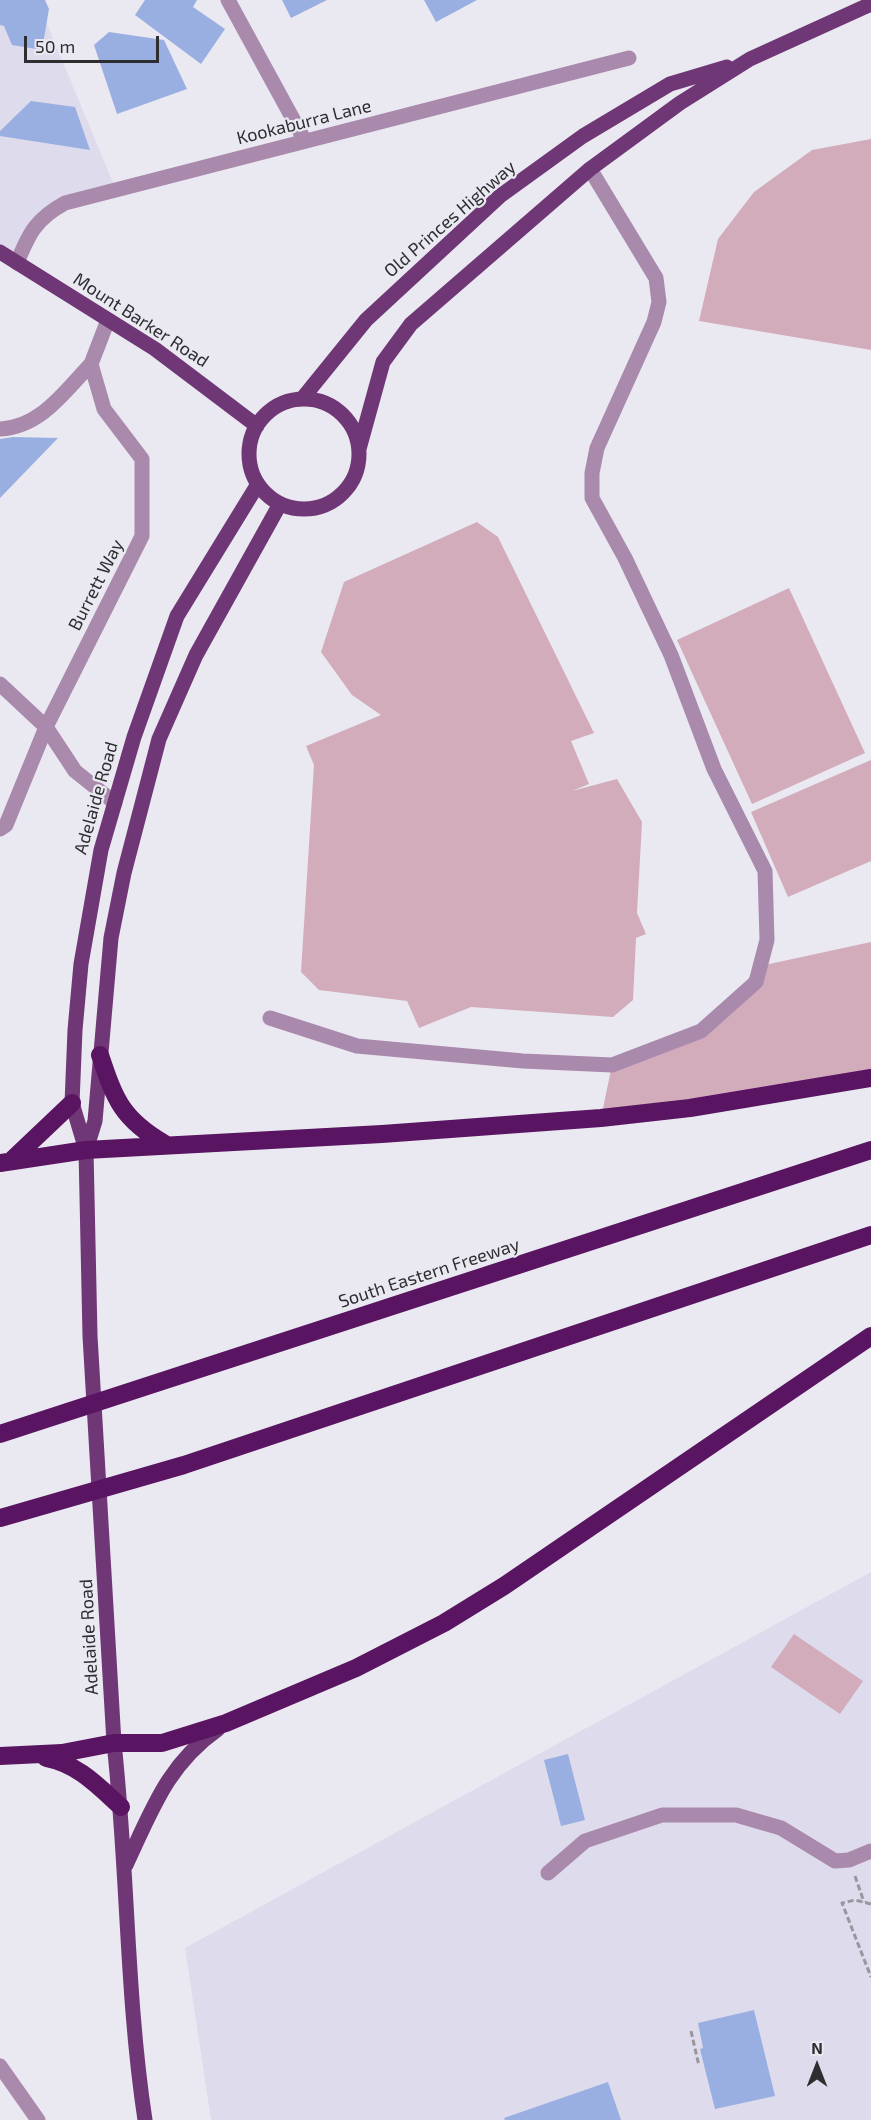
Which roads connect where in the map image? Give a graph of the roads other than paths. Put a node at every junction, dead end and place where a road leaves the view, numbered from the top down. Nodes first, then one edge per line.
1 (228, 0) edge
2 (871, 4) edge
3 (629, 58) dead end
4 (750, 59) junction
5 (304, 141) junction
6 (590, 168) junction
7 (0, 252) edge
8 (16, 263) junction
9 (108, 320) junction
10 (92, 364) junction
11 (302, 399) junction
12 (257, 426) junction
13 (0, 429) edge
14 (359, 449) junction
15 (258, 484) junction
16 (280, 504) junction
17 (0, 684) edge
18 (46, 727) junction
19 (115, 802) junction
20 (0, 829) edge
21 (270, 1018) dead end
22 (100, 1055) junction
23 (871, 1078) edge
24 (72, 1103) junction
25 (165, 1144) junction
26 (86, 1150) junction
27 (871, 1150) edge
28 (7, 1161) edge
29 (871, 1235) edge
30 (871, 1336) edge
31 (0, 1434) edge
32 (0, 1518) edge
33 (226, 1723) junction
34 (114, 1743) junction
35 (0, 1756) edge
36 (33, 1756) junction
37 (121, 1807) junction
38 (871, 1851) edge
39 (124, 1868) junction
40 (548, 1873) dead end
41 (0, 2066) edge
42 (38, 2120) edge
43 (145, 2120) edge

1 - 5 street
2 - 4 main road, Old Princes Highway
3 - 5 street, Kookaburra Lane
4 - 6 main road, Old Princes Highway
4 - 11 main road, Old Princes Highway
5 - 8 street, Kookaburra Lane
6 - 14 main road, Old Princes Highway
6 - 21 street
7 - 8 main road, Mount Barker Road
8 - 9 main road, Mount Barker Road
9 - 10 street
9 - 12 main road, Mount Barker Road
10 - 13 street
10 - 18 street, Burrett Way
11 - 12 main road
11 - 14 main road
12 - 15 main road
14 - 16 main road
15 - 16 main road
15 - 19 main road, Adelaide Road
16 - 22 main road, Adelaide Road
17 - 18 street
18 - 19 street
18 - 20 street, Burrett Way
19 - 24 main road, Adelaide Road
22 - 25 highway
22 - 26 main road, Adelaide Road
23 - 25 highway
24 - 26 main road, Adelaide Road
24 - 28 highway
25 - 26 highway
26 - 28 highway
26 - 34 main road, Adelaide Road
27 - 31 highway, South Eastern Freeway
29 - 32 highway
30 - 33 highway
33 - 34 highway
33 - 39 main road
34 - 36 highway
34 - 37 main road, Adelaide Road
35 - 36 highway
36 - 37 highway
37 - 39 main road, Adelaide Road
38 - 40 street
39 - 43 main road, Adelaide Road
41 - 42 street

